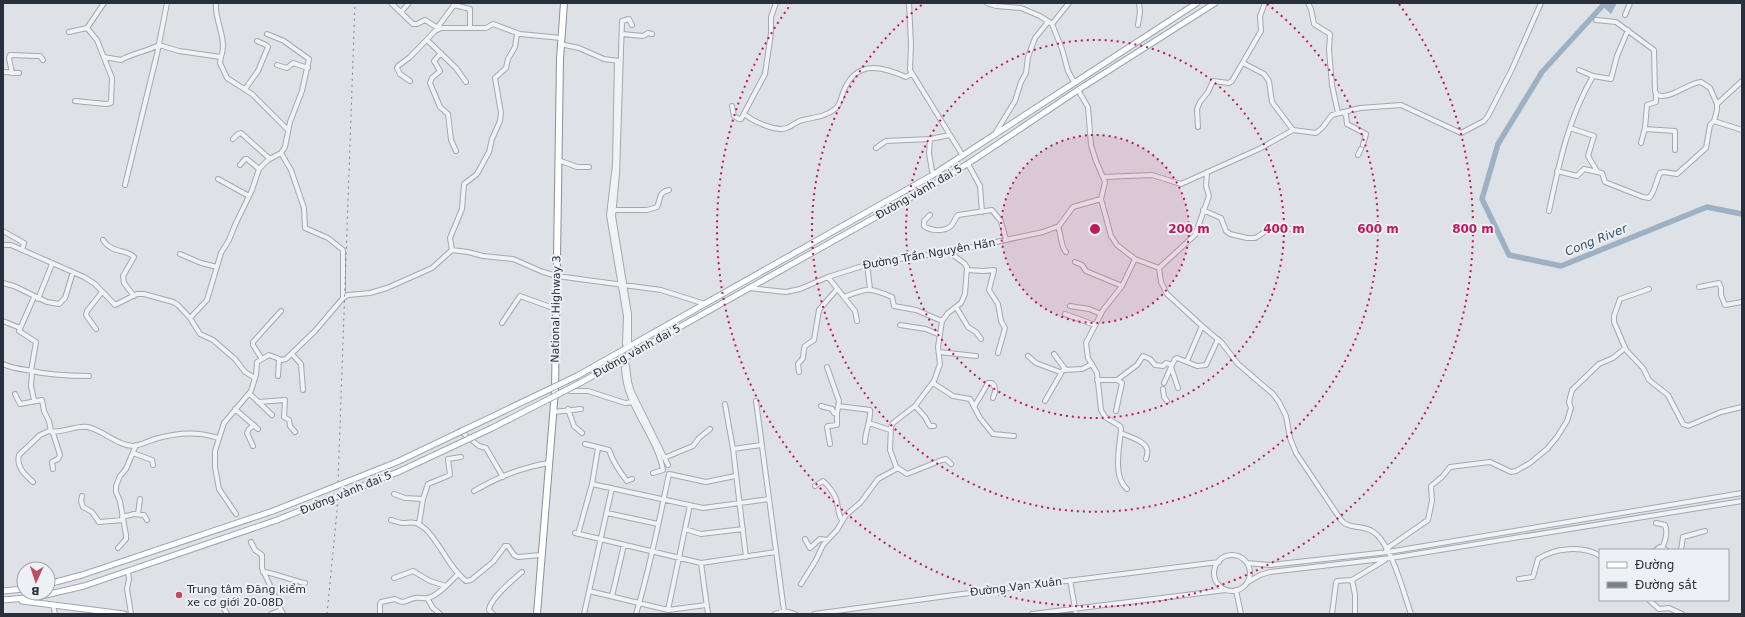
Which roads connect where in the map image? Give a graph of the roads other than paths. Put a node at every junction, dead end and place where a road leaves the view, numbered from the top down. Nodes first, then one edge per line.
1 (104, 3) edge
2 (167, 3) edge
3 (216, 3) edge
4 (391, 3) edge
5 (409, 3) edge
6 (564, 3) edge
7 (776, 3) edge
8 (909, 3) edge
9 (987, 3) edge
10 (1069, 3) edge
11 (1139, 3) edge
12 (1197, 3) edge
13 (1215, 3) edge
14 (1266, 3) edge
15 (1308, 3) edge
16 (1541, 3) edge
17 (1630, 3) edge
18 (401, 12) junction
19 (1625, 15) dead end
20 (1596, 20) dead end
21 (1050, 23) junction
22 (632, 25) dead end
23 (1138, 25) dead end
24 (87, 28) junction
25 (437, 28) junction
26 (470, 28) junction
27 (1628, 30) junction
28 (69, 32) dead end
29 (267, 34) dead end
30 (517, 34) junction
31 (622, 34) junction
32 (652, 34) dead end
33 (427, 40) junction
34 (257, 41) dead end
35 (560, 41) junction
36 (159, 45) junction
37 (441, 53) junction
38 (104, 57) junction
39 (221, 57) junction
40 (43, 60) dead end
41 (619, 61) junction
42 (1243, 63) junction
43 (277, 65) dead end
44 (308, 68) junction
45 (1579, 70) dead end
46 (3, 72) edge
47 (12, 73) junction
48 (19, 73) dead end
49 (911, 74) junction
50 (1593, 76) junction
51 (410, 81) dead end
52 (1742, 81) edge
53 (466, 82) dead end
54 (1074, 82) junction
55 (245, 89) junction
56 (1078, 90) junction
57 (1656, 94) junction
58 (75, 102) dead end
59 (1717, 104) junction
60 (732, 106) dead end
61 (1340, 112) junction
62 (744, 114) junction
63 (618, 119) junction
64 (1714, 121) junction
65 (1198, 127) dead end
66 (1570, 128) junction
67 (1645, 129) junction
68 (288, 130) junction
69 (1293, 130) junction
70 (1742, 130) edge
71 (950, 135) junction
72 (992, 137) junction
73 (233, 139) dead end
74 (930, 139) junction
75 (1641, 143) dead end
76 (876, 148) dead end
77 (1675, 150) dead end
78 (456, 151) dead end
79 (281, 153) junction
80 (1358, 155) dead end
81 (963, 156) junction
82 (270, 159) junction
83 (558, 160) junction
84 (968, 164) junction
85 (240, 165) dead end
86 (589, 167) dead end
87 (259, 169) junction
88 (1557, 171) junction
89 (1597, 171) junction
90 (932, 172) dead end
91 (1207, 172) junction
92 (1103, 177) junction
93 (218, 179) dead end
94 (125, 185) dead end
95 (669, 190) dead end
96 (249, 196) junction
97 (1101, 199) junction
98 (613, 210) junction
99 (1203, 210) junction
100 (982, 212) junction
101 (1549, 212) dead end
102 (930, 215) dead end
103 (1058, 227) junction
104 (1302, 231) dead end
105 (3, 232) edge
106 (103, 240) dead end
107 (1006, 240) junction
108 (3, 245) edge
109 (22, 250) junction
110 (452, 250) junction
111 (949, 252) junction
112 (1066, 252) dead end
113 (180, 254) dead end
114 (1135, 259) junction
115 (1075, 262) dead end
116 (52, 264) junction
117 (867, 264) junction
118 (217, 267) junction
119 (1159, 268) junction
120 (968, 270) junction
121 (73, 272) junction
122 (557, 276) junction
123 (828, 277) junction
124 (3, 283) edge
125 (622, 284) junction
126 (1122, 286) junction
127 (1699, 287) dead end
128 (749, 288) junction
129 (837, 289) junction
130 (870, 289) junction
131 (1649, 289) dead end
132 (102, 292) junction
133 (134, 296) junction
134 (844, 297) junction
135 (36, 298) junction
136 (343, 298) junction
137 (1742, 302) edge
138 (705, 304) junction
139 (1070, 306) dead end
140 (956, 307) junction
141 (556, 309) junction
142 (281, 311) dead end
143 (1064, 314) dead end
144 (1101, 314) junction
145 (190, 318) junction
146 (3, 321) edge
147 (857, 321) dead end
148 (942, 321) junction
149 (502, 323) dead end
150 (900, 325) dead end
151 (1095, 325) junction
152 (1202, 326) junction
153 (20, 328) junction
154 (96, 329) dead end
155 (940, 335) junction
156 (981, 339) dead end
157 (1218, 340) junction
158 (627, 343) tunnel mouth
159 (1625, 348) junction
160 (939, 352) junction
161 (998, 353) dead end
162 (292, 354) junction
163 (1054, 354) dead end
164 (976, 356) dead end
165 (1028, 356) dead end
166 (279, 358) junction
167 (262, 359) junction
168 (1187, 361) junction
169 (3, 364) edge
170 (1092, 364) junction
171 (1171, 366) junction
172 (827, 367) dead end
173 (1065, 369) junction
174 (32, 372) junction
175 (799, 372) dead end
176 (1060, 372) junction
177 (89, 376) dead end
178 (278, 376) dead end
179 (255, 378) junction
180 (1097, 380) junction
181 (1117, 380) junction
182 (933, 383) junction
183 (1164, 383) dead end
184 (1178, 388) dead end
185 (1163, 389) dead end
186 (303, 390) dead end
187 (570, 391) dead end
188 (15, 394) dead end
189 (250, 394) junction
190 (993, 398) dead end
191 (34, 400) junction
192 (756, 401) dead end
193 (1045, 401) dead end
194 (1167, 401) dead end
195 (258, 402) junction
196 (632, 402) junction
197 (725, 404) dead end
198 (821, 406) dead end
199 (838, 406) junction
200 (915, 406) junction
201 (974, 407) junction
202 (1742, 407) edge
203 (235, 409) junction
204 (568, 409) junction
205 (581, 409) dead end
206 (1116, 411) dead end
207 (554, 412) junction
208 (837, 414) junction
209 (272, 415) dead end
210 (869, 423) junction
211 (254, 425) junction
212 (934, 426) dead end
213 (258, 429) dead end
214 (710, 429) dead end
215 (459, 430) dead end
216 (890, 430) junction
217 (52, 432) junction
218 (295, 432) dead end
219 (582, 433) dead end
220 (1121, 434) junction
221 (1014, 436) dead end
222 (218, 438) junction
223 (865, 442) dead end
224 (585, 444) dead end
225 (830, 444) dead end
226 (761, 445) junction
227 (136, 446) junction
228 (254, 446) dead end
229 (598, 448) junction
230 (732, 449) junction
231 (133, 453) junction
232 (461, 457) dead end
233 (664, 458) junction
234 (1146, 459) dead end
235 (549, 463) junction
236 (951, 464) dead end
237 (153, 465) dead end
238 (668, 465) dead end
239 (53, 469) dead end
240 (897, 469) junction
241 (653, 474) dead end
242 (735, 476) junction
243 (503, 477) junction
244 (632, 480) dead end
245 (33, 482) dead end
246 (592, 484) junction
247 (815, 486) dead end
248 (612, 488) junction
249 (1127, 489) dead end
250 (474, 491) dead end
251 (1742, 493) edge
252 (394, 494) dead end
253 (82, 496) dead end
254 (140, 499) dead end
255 (423, 499) junction
256 (664, 499) junction
257 (769, 499) junction
258 (1742, 501) edge
259 (739, 504) junction
260 (690, 505) junction
261 (606, 513) junction
262 (138, 514) junction
263 (236, 514) dead end
264 (123, 518) junction
265 (147, 520) dead end
266 (391, 520) dead end
267 (842, 520) junction
268 (1656, 523) dead end
269 (420, 524) junction
270 (658, 524) junction
271 (685, 529) junction
272 (743, 529) junction
273 (1705, 531) dead end
274 (601, 539) junction
275 (804, 539) dead end
276 (827, 540) junction
277 (251, 542) dead end
278 (624, 545) junction
279 (118, 548) dead end
280 (1664, 549) edge
281 (1681, 549) edge
282 (1387, 551) junction
283 (653, 552) junction
284 (776, 552) junction
285 (541, 556) junction
286 (1599, 556) edge
287 (678, 557) junction
288 (746, 557) junction
289 (1389, 559) junction
290 (1219, 562) junction
291 (701, 563) junction
292 (1247, 563) junction
293 (128, 572) dead end
294 (263, 572) junction
295 (522, 572) dead end
296 (458, 574) junction
297 (394, 578) dead end
298 (1519, 579) dead end
299 (1070, 580) junction
300 (1352, 580) junction
301 (56, 582) edge
302 (1248, 582) junction
303 (305, 583) dead end
304 (800, 584) dead end
305 (446, 586) junction
306 (16, 589) edge
307 (3, 590) edge
308 (1226, 590) junction
309 (1236, 590) junction
310 (589, 591) junction
311 (612, 596) junction
312 (427, 598) junction
313 (3, 599) edge
314 (12, 600) junction
315 (1650, 601) edge
316 (640, 602) junction
317 (54, 605) junction
318 (706, 605) junction
319 (223, 607) dead end
320 (1075, 608) junction
321 (1665, 608) junction
322 (668, 610) junction
323 (784, 611) junction
324 (282, 612) edge
325 (55, 614) edge
326 (124, 614) edge
327 (131, 614) edge
328 (227, 614) edge
329 (271, 614) edge
330 (380, 614) edge
331 (440, 614) edge
332 (493, 614) edge
333 (536, 614) edge
334 (584, 614) edge
335 (636, 614) edge
336 (708, 614) edge
337 (775, 614) edge
338 (795, 614) edge
339 (814, 614) edge
340 (1032, 614) edge
341 (1076, 614) edge
342 (1241, 614) edge
343 (1332, 614) edge
344 (1355, 614) edge
345 (1411, 614) edge
346 (1661, 614) edge
347 (1682, 614) edge

1 - 24 street
2 - 36 street
3 - 39 street
4 - 18 street
5 - 18 street
6 - 35 highway, National Highway 3
7 - 62 street
8 - 49 street
9 - 21 street
10 - 21 street
11 - 23 street
12 - 54 main road, Đường vành đai 5
13 - 56 main road, Đường vành đai 5
14 - 42 street
15 - 61 street
16 - 61 street
17 - 19 street
18 - 25 street
20 - 27 street
21 - 54 street
21 - 72 street
22 - 31 street
24 - 28 street
24 - 38 street
25 - 26 street
25 - 26 street
25 - 33 street
26 - 30 street
27 - 50 street
27 - 57 street
29 - 44 street
30 - 35 street
30 - 110 street
31 - 32 street
31 - 41 street
33 - 37 street
33 - 51 street
34 - 55 street
35 - 41 street
35 - 83 highway, National Highway 3
36 - 38 street
36 - 39 street
36 - 94 street
37 - 53 street
37 - 78 street
38 - 58 street
39 - 55 street
40 - 47 street
41 - 63 street
42 - 65 street
42 - 69 street
43 - 44 street
44 - 68 street
45 - 50 street
46 - 47 street
47 - 48 street
49 - 62 street
49 - 71 street
50 - 66 street
52 - 59 street
54 - 56 main road
54 - 72 main road, Đường vành đai 5
55 - 68 street
56 - 84 main road, Đường vành đai 5
56 - 92 street
57 - 59 street
57 - 67 street
59 - 64 street
60 - 62 street
61 - 69 street
61 - 80 street
63 - 98 street
63 - 125 street
64 - 70 street
64 - 89 street
66 - 88 street
66 - 89 street
67 - 75 street
67 - 77 street
68 - 79 street
69 - 91 street
71 - 74 street
71 - 81 street
72 - 81 main road, Đường vành đai 5
73 - 82 street
74 - 76 street
74 - 90 street
79 - 82 street
79 - 136 street
81 - 138 main road, Đường vành đai 5
82 - 87 street
83 - 86 street
83 - 122 highway, National Highway 3
84 - 100 street
84 - 128 main road, Đường vành đai 5
85 - 87 street
87 - 96 street
88 - 89 street
88 - 101 street
91 - 92 street
91 - 99 street
92 - 97 street
93 - 96 street
95 - 98 street
96 - 118 street
97 - 103 street
97 - 114 street
98 - 125 street
99 - 104 street
99 - 119 street
100 - 102 street
100 - 107 street
103 - 107 street, Đường Trần Nguyên Hãn
103 - 112 street
105 - 109 street
106 - 133 street
107 - 111 street, Đường Trần Nguyên Hãn
108 - 109 street
109 - 116 street
110 - 122 street
110 - 136 street
111 - 117 street, Đường Trần Nguyên Hãn
111 - 120 street
113 - 118 street
114 - 119 street
114 - 126 street
115 - 126 street
116 - 121 street
116 - 135 street
117 - 123 street, Đường Trần Nguyên Hãn
117 - 130 street
118 - 145 street
119 - 152 street
120 - 140 street
120 - 161 street
121 - 132 street
121 - 135 street
122 - 125 street
122 - 141 highway, National Highway 3
123 - 128 street, Đường Trần Nguyên Hãn
123 - 129 street
124 - 135 street
125 - 138 street
125 - 158 street
126 - 144 street
127 - 137 street
128 - 314 main road, Đường vành đai 5, bridge
129 - 134 street
129 - 175 street
130 - 134 street
130 - 148 street
131 - 159 street
132 - 133 street
132 - 154 street
133 - 145 street
134 - 147 street
135 - 153 street
136 - 162 street
138 - 301 main road, Đường vành đai 5, bridge
139 - 144 street
140 - 148 street
140 - 156 street
141 - 149 street
141 - 207 highway, National Highway 3
142 - 167 street
143 - 151 street
144 - 151 street
145 - 179 street
146 - 153 street
148 - 155 street
150 - 155 street
151 - 170 street
152 - 157 street
152 - 168 street
153 - 174 street
155 - 160 street
157 - 168 street
157 - 282 street
159 - 202 street
159 - 282 street
160 - 164 street
160 - 182 street
162 - 166 street
162 - 186 street
163 - 173 street
165 - 176 street
166 - 167 street
166 - 178 street
167 - 179 street
168 - 171 street
169 - 174 street
170 - 173 street
170 - 180 street
171 - 181 street
171 - 183 street
171 - 184 street
172 - 199 street
173 - 176 street
174 - 177 street
174 - 191 street
176 - 193 street
179 - 189 street
180 - 181 street
180 - 220 street
181 - 206 street
182 - 200 street
182 - 201 street
185 - 194 street
187 - 196 street
188 - 191 street
189 - 195 street
189 - 203 street
190 - 201 street
191 - 217 street
192 - 226 street
195 - 209 street
195 - 218 street
196 - 233 street
196 - 241 street
197 - 230 street
198 - 208 street
199 - 208 street
199 - 210 street
200 - 212 street
200 - 216 street
201 - 221 street
203 - 211 street
203 - 222 street
204 - 205 street
204 - 207 street
204 - 219 street
207 - 235 highway, National Highway 3
208 - 225 street
210 - 216 street
210 - 223 street
211 - 213 street
211 - 228 street
214 - 233 street
215 - 243 street
216 - 240 street
217 - 227 street
217 - 239 street
217 - 245 street
220 - 234 street
220 - 249 street
222 - 227 street
222 - 263 street
224 - 229 street
226 - 230 street
226 - 257 street
227 - 231 street
229 - 244 street
229 - 246 street
230 - 242 street
231 - 237 street
231 - 264 street
232 - 255 street
233 - 238 street
235 - 243 street
235 - 285 highway, National Highway 3
236 - 240 street
240 - 267 street
242 - 256 street
242 - 259 street
243 - 250 street
246 - 248 street
246 - 274 street
247 - 267 street
248 - 256 street
248 - 261 street
251 - 282 street
252 - 255 street
253 - 264 street
254 - 262 street
255 - 269 street
256 - 260 street
256 - 270 street
257 - 259 street
257 - 284 street
258 - 289 street
259 - 260 street
259 - 272 street
260 - 271 street
261 - 270 street
261 - 274 street
262 - 264 street
262 - 265 street
264 - 279 street
266 - 269 street
267 - 276 street
268 - 280 street
269 - 296 street
270 - 283 street
271 - 272 street
271 - 287 street
272 - 288 street
273 - 281 street
274 - 278 street
274 - 310 street
275 - 276 street
276 - 304 street
277 - 294 street
278 - 283 street
278 - 311 street
282 - 289 street
282 - 292 street
283 - 287 street
283 - 316 street
284 - 288 street
284 - 323 street
285 - 296 street
285 - 333 highway, National Highway 3
286 - 298 street
287 - 291 street
287 - 322 street
288 - 291 street
289 - 300 street
289 - 302 street
289 - 345 street
290 - 292 street
290 - 299 street, Đường Vạn Xuân
290 - 308 street
291 - 318 street
292 - 302 street
293 - 327 street
294 - 303 street
294 - 324 street
295 - 332 street
296 - 305 street
297 - 305 street
299 - 320 street
299 - 339 street, Đường Vạn Xuân
300 - 343 street
300 - 344 street
302 - 309 street
305 - 312 street
306 - 307 main road
308 - 309 street
308 - 320 street
309 - 342 street
310 - 311 street
310 - 334 street
311 - 316 street
312 - 330 street
312 - 331 street
313 - 314 main road
314 - 317 main road
315 - 321 street
316 - 322 street
316 - 335 street
317 - 325 street
317 - 326 main road
318 - 322 street
318 - 336 street
319 - 328 street
320 - 340 street
320 - 341 street
321 - 346 street
321 - 347 street
323 - 337 street
323 - 338 street
324 - 329 street

